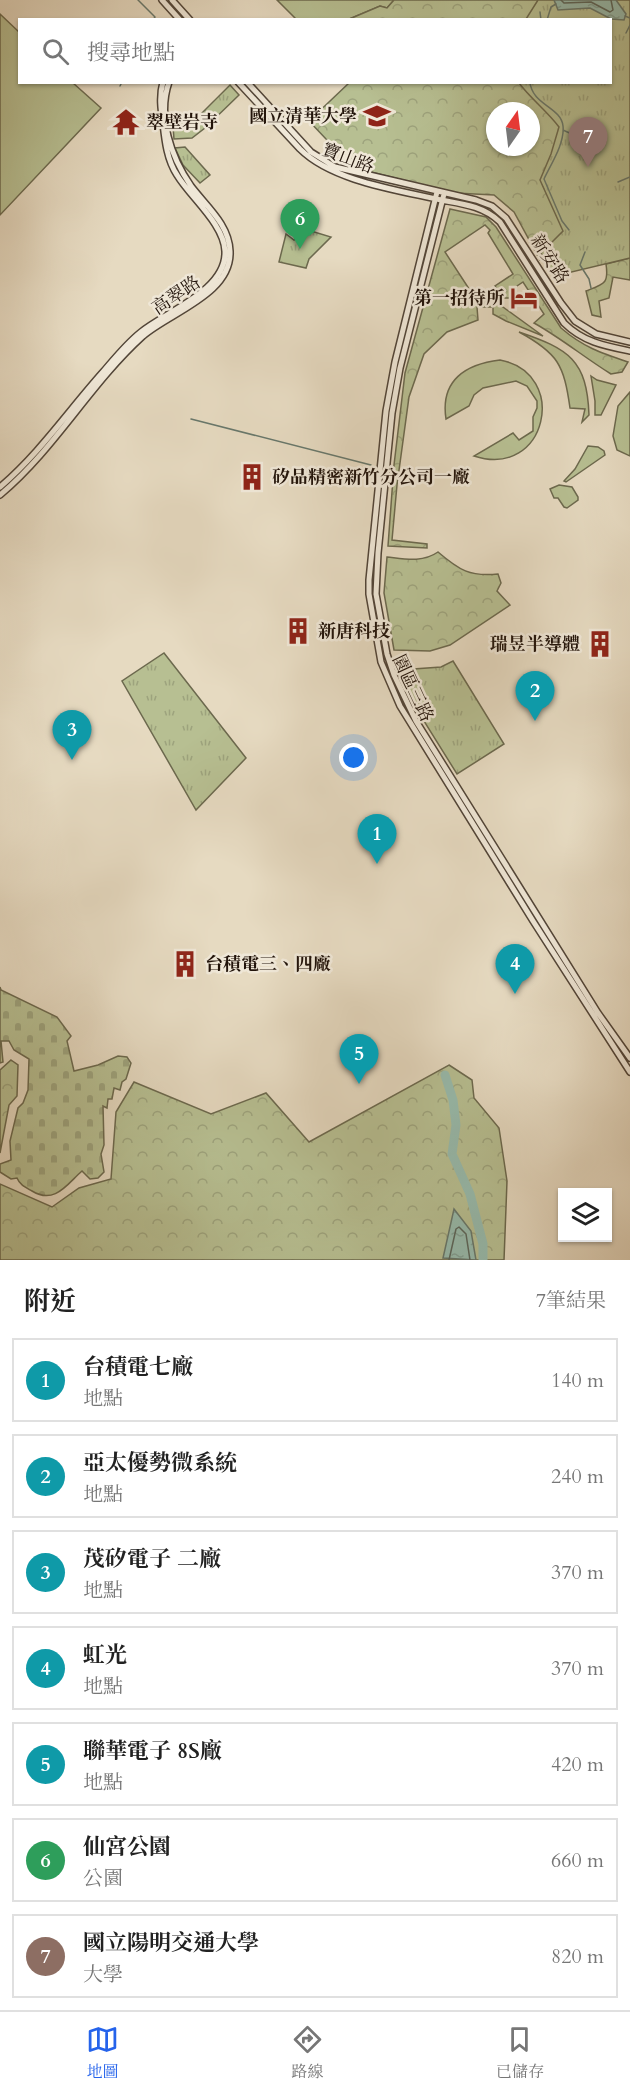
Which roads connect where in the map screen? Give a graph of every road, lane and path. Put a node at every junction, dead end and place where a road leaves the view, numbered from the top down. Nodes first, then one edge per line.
1 (162, 0) edge
2 (172, 0) edge
3 (178, 18) edge
4 (188, 18) edge
5 (162, 84) edge
6 (169, 84) edge
7 (240, 84) edge
8 (249, 84) edge
9 (436, 195) junction
10 (443, 197) junction
11 (630, 342) edge
12 (630, 351) edge
13 (0, 487) edge
14 (0, 495) edge
15 (630, 1058) edge
16 (630, 1072) edge

1 - 3 street
2 - 4 street
5 - 13 street, 高翠路
6 - 14 street, 高翠路
7 - 9 street, 寶山路
8 - 9 street, 寶山路
9 - 10 street, 寶山路
9 - 16 street, 園區三路
10 - 11 street, 新安路
10 - 12 street, 新安路
10 - 15 street, 園區三路

